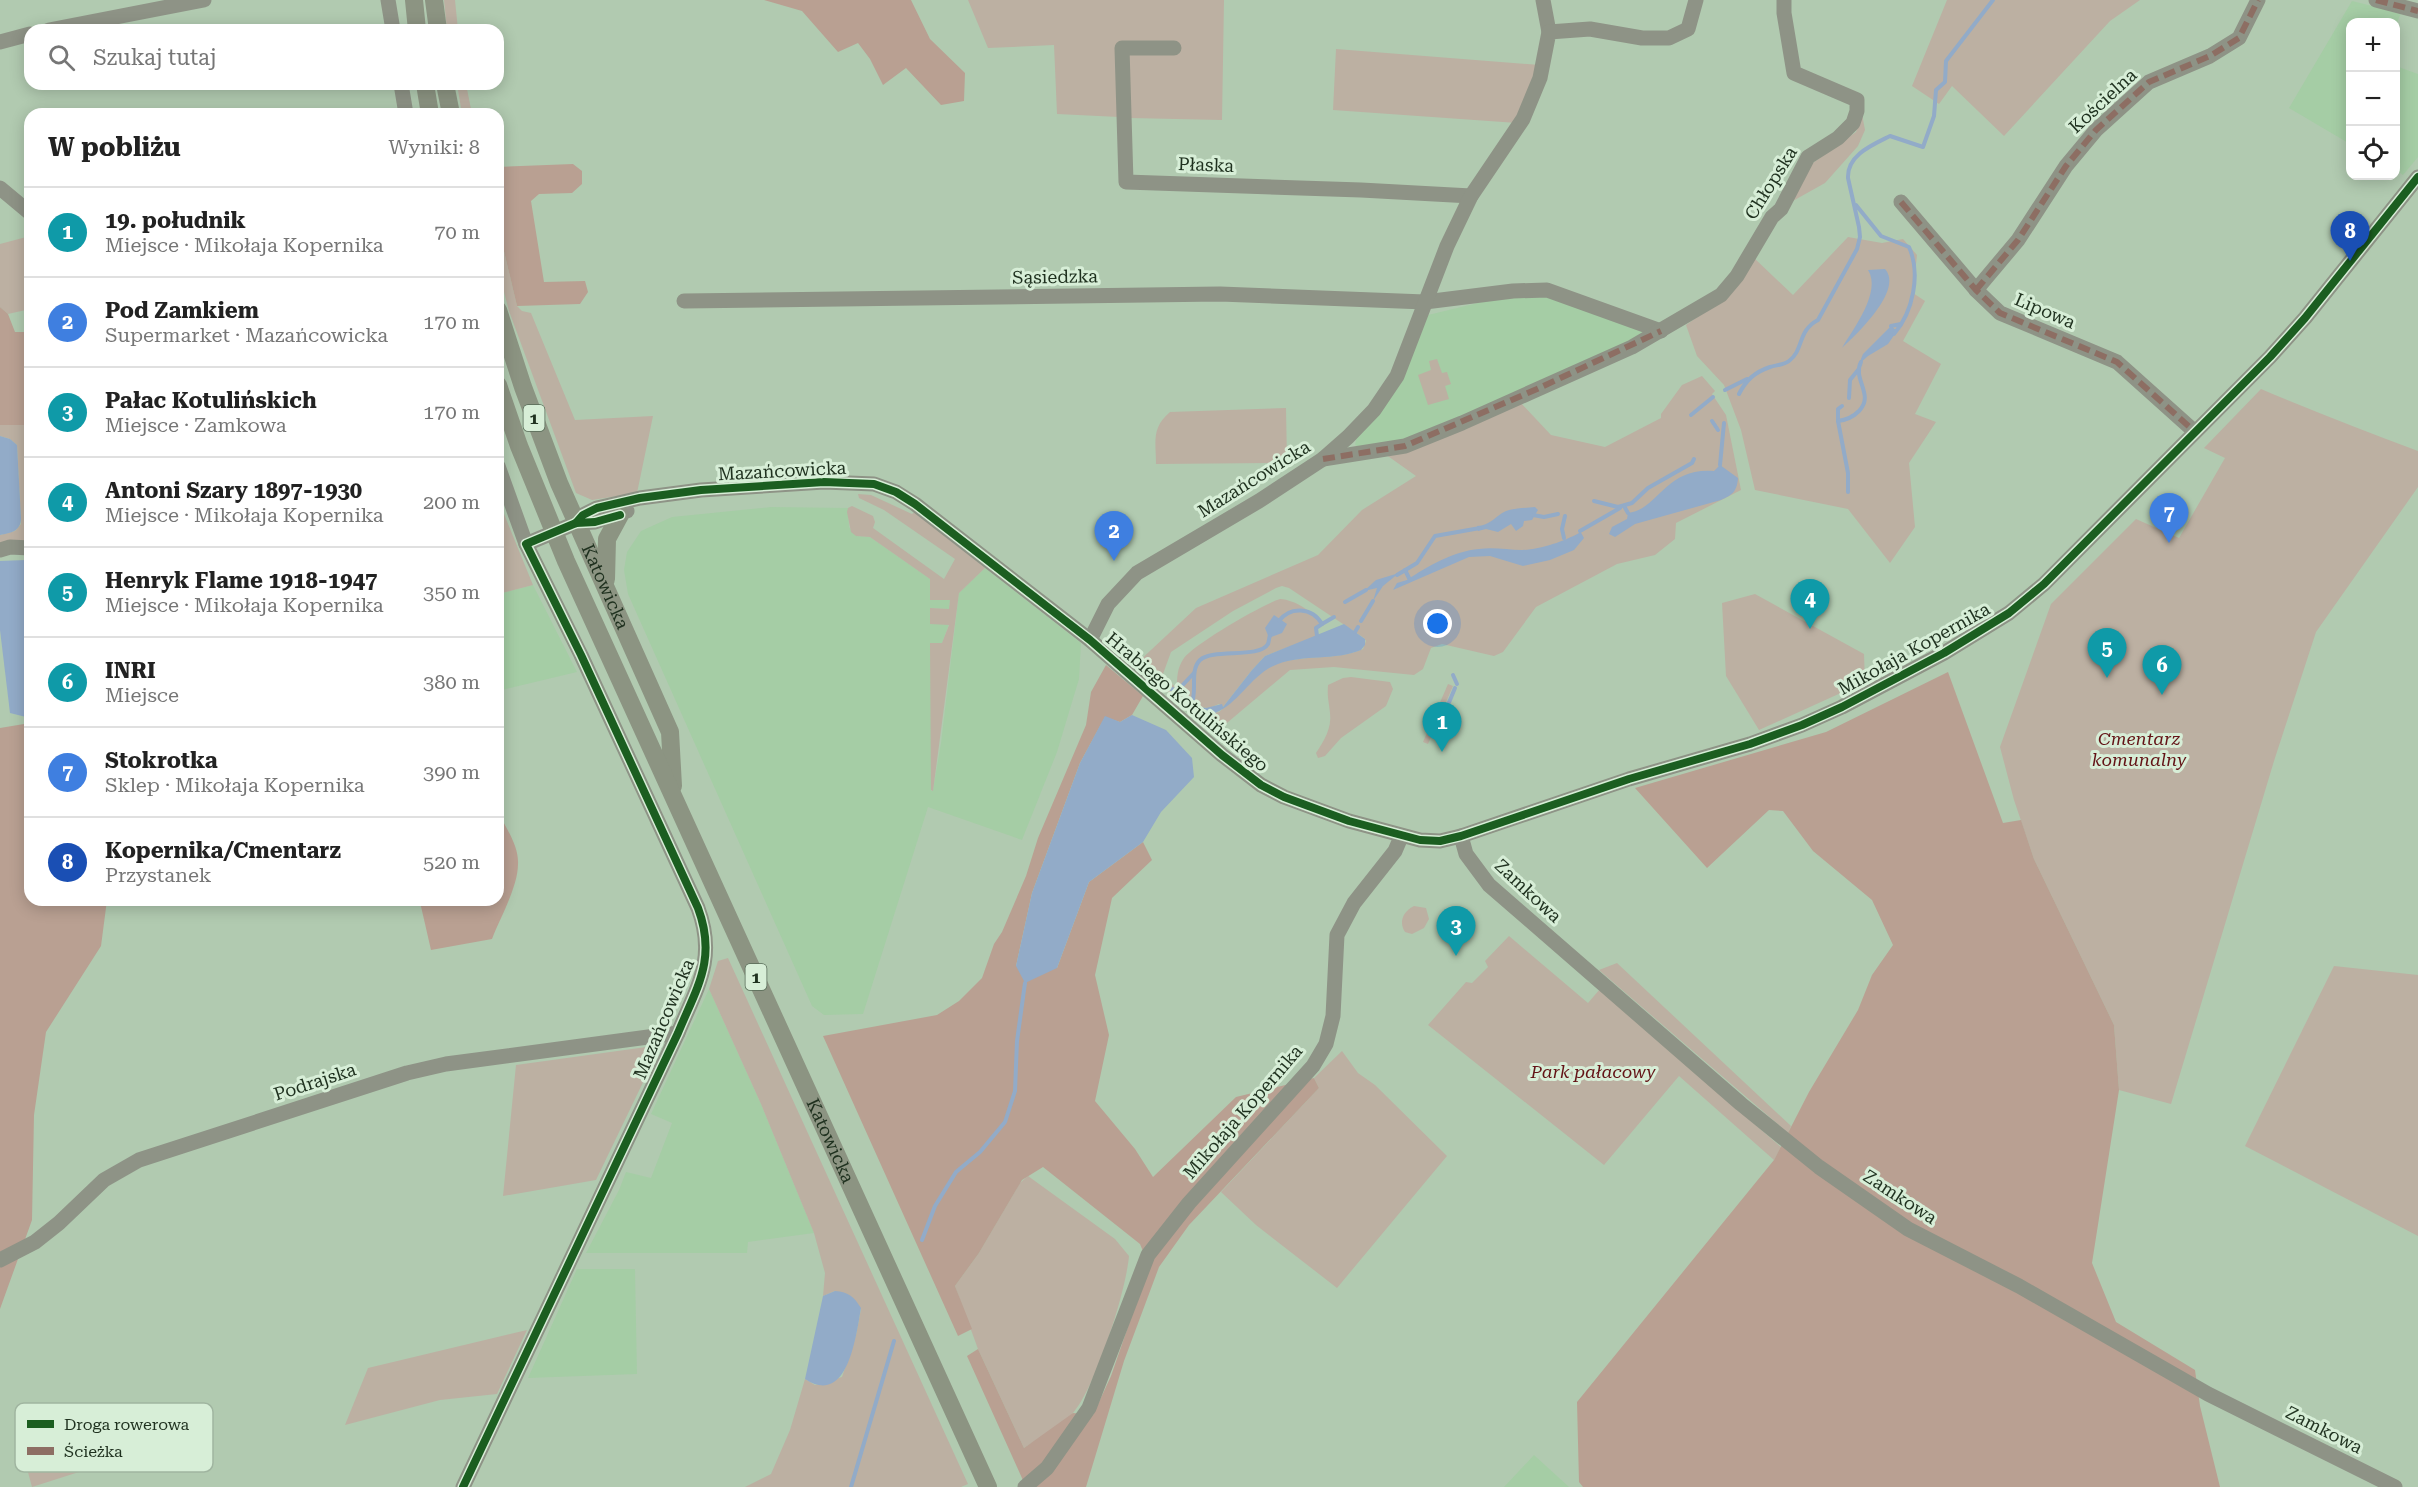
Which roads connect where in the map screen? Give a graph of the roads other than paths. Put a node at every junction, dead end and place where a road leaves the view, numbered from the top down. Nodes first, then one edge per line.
1 (204, 0) edge
2 (388, 0) edge
3 (414, 0) edge
4 (434, 0) edge
5 (1543, 0) edge
6 (1696, 0) edge
7 (1784, 0) edge
8 (2258, 0) edge
9 (2376, 0) edge
10 (2418, 11) edge
11 (80, 24) edge
12 (392, 24) edge
13 (416, 24) edge
14 (437, 24) edge
15 (1549, 32) junction
16 (24, 36) edge
17 (0, 42) edge
18 (1174, 48) dead end
19 (402, 90) edge
20 (426, 90) edge
21 (446, 90) edge
22 (405, 108) edge
23 (429, 108) edge
24 (450, 108) edge
25 (2418, 177) edge
26 (0, 188) edge
27 (1471, 196) junction
28 (1901, 202) dead end
29 (24, 208) edge
30 (1976, 290) junction
31 (684, 301) dead end
32 (1425, 302) junction
33 (504, 328) edge
34 (1661, 332) junction
35 (504, 402) edge
36 (2194, 431) junction
37 (1323, 459) junction
38 (656, 497) junction
39 (505, 506) edge
40 (620, 514) junction
41 (576, 523) junction
42 (554, 532) junction
43 (526, 544) junction
44 (24, 548) edge
45 (0, 550) edge
46 (607, 590) junction
47 (1090, 640) junction
48 (673, 796) junction
49 (1461, 836) junction
50 (1401, 837) junction
51 (678, 1033) junction
52 (0, 1260) edge
53 (463, 1487) edge
54 (988, 1487) edge
55 (1025, 1487) edge
56 (2395, 1487) edge

1 - 11 street
2 - 12 street
3 - 13 main road
4 - 14 main road
5 - 15 street
6 - 15 street
7 - 34 street, Chłopska
8 - 30 street, Kościelna
9 - 10 street
15 - 27 street, Mazańcowicka
16 - 17 street
18 - 27 street, Płaska
19 - 22 street
20 - 23 main road
21 - 24 main road
25 - 36 street, Mikołaja Kopernika
26 - 29 street
27 - 32 street, Mazańcowicka
28 - 30 street, Lipowa
30 - 36 street, Lipowa
31 - 32 street, Sąsiedzka
32 - 34 street
32 - 37 street, Mazańcowicka
33 - 41 main road, Katowicka / 1
34 - 37 street, Chłopska
35 - 42 main road, Katowicka / 1
36 - 49 street, Mikołaja Kopernika
37 - 47 street, Mazańcowicka
38 - 40 street, Mazańcowicka
38 - 41 street, Mazańcowicka
38 - 47 street, Mazańcowicka
39 - 43 street
40 - 41 street, Mazańcowicka
40 - 46 main road
41 - 42 street, Mazańcowicka
41 - 46 main road, Katowicka / 1
42 - 43 street, Mazańcowicka
42 - 48 main road, Katowicka / 1
43 - 51 street, Mazańcowicka
44 - 45 street
46 - 48 main road, Katowicka / 1
47 - 50 street, Hrabiego Kotulińskiego
48 - 54 main road, Katowicka / 1
49 - 50 street, Mikołaja Kopernika
49 - 56 street, Zamkowa
50 - 55 street, Mikołaja Kopernika
51 - 52 street, Podrajska
51 - 53 street, Mazańcowicka

